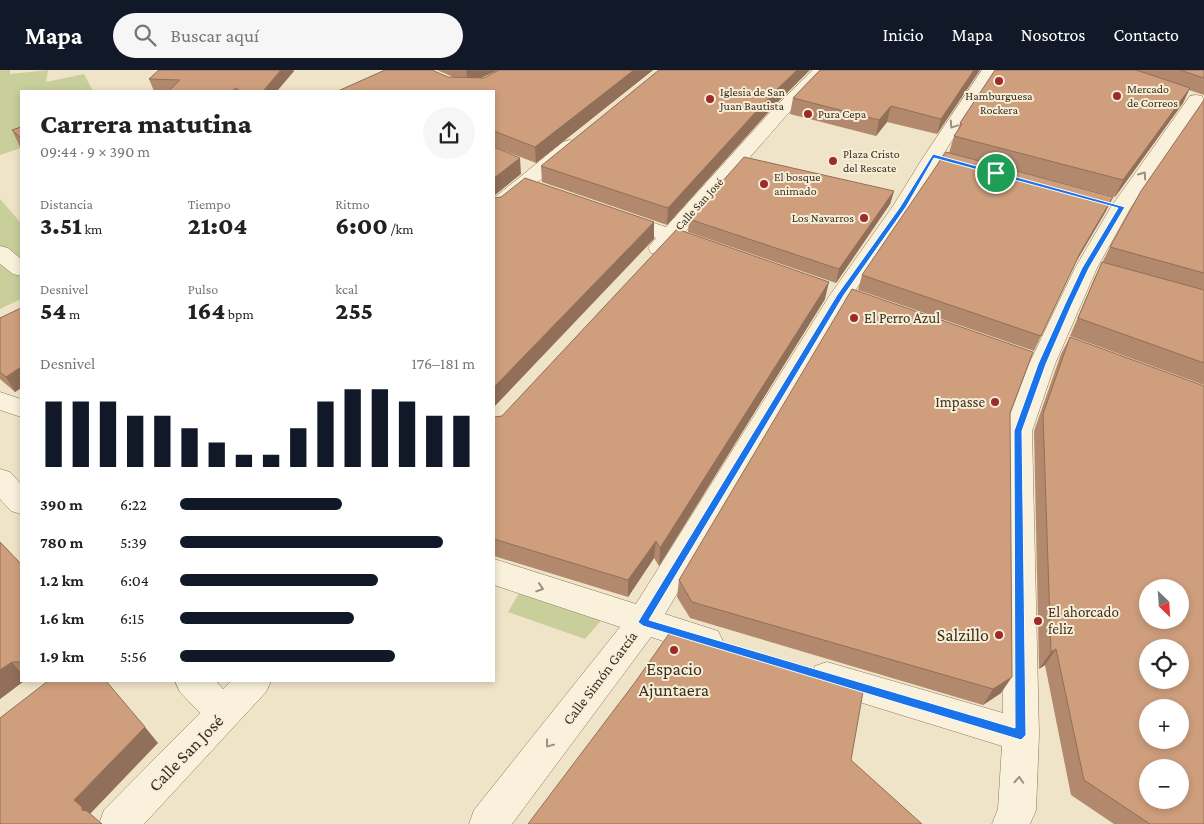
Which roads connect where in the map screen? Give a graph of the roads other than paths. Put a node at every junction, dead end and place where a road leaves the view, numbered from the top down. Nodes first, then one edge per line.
1 (822, 70) edge
2 (990, 70) edge
3 (1194, 99) edge
4 (582, 136) edge
5 (526, 173) junction
6 (550, 194) edge
7 (495, 207) edge
8 (597, 210) edge
9 (670, 236) junction
10 (0, 253) edge
11 (724, 255) edge
12 (643, 265) edge
13 (20, 268) edge
14 (0, 401) edge
15 (20, 408) edge
16 (0, 480) edge
17 (20, 502) edge
18 (495, 572) edge
19 (643, 622) junction
20 (737, 650) edge
21 (794, 667) edge
22 (193, 682) edge
23 (253, 682) edge
24 (224, 713) junction
25 (1021, 735) junction
26 (118, 824) edge
27 (488, 824) edge
28 (1011, 824) edge

1 - 9 street, Calle San José
2 -> 19 street, Calle Simón García
25 -> 3 street
4 - 5 street
5 - 6 street
5 - 7 street
8 - 9 street
9 - 11 street
9 - 12 street, Calle San José
10 - 13 street
14 - 15 street
16 - 17 street
18 -> 19 street
19 - 20 street
19 -> 27 street, Calle Simón García
21 - 25 street
22 - 24 street
23 - 24 street, Calle San José
24 - 26 street, Calle San José
28 -> 25 street

